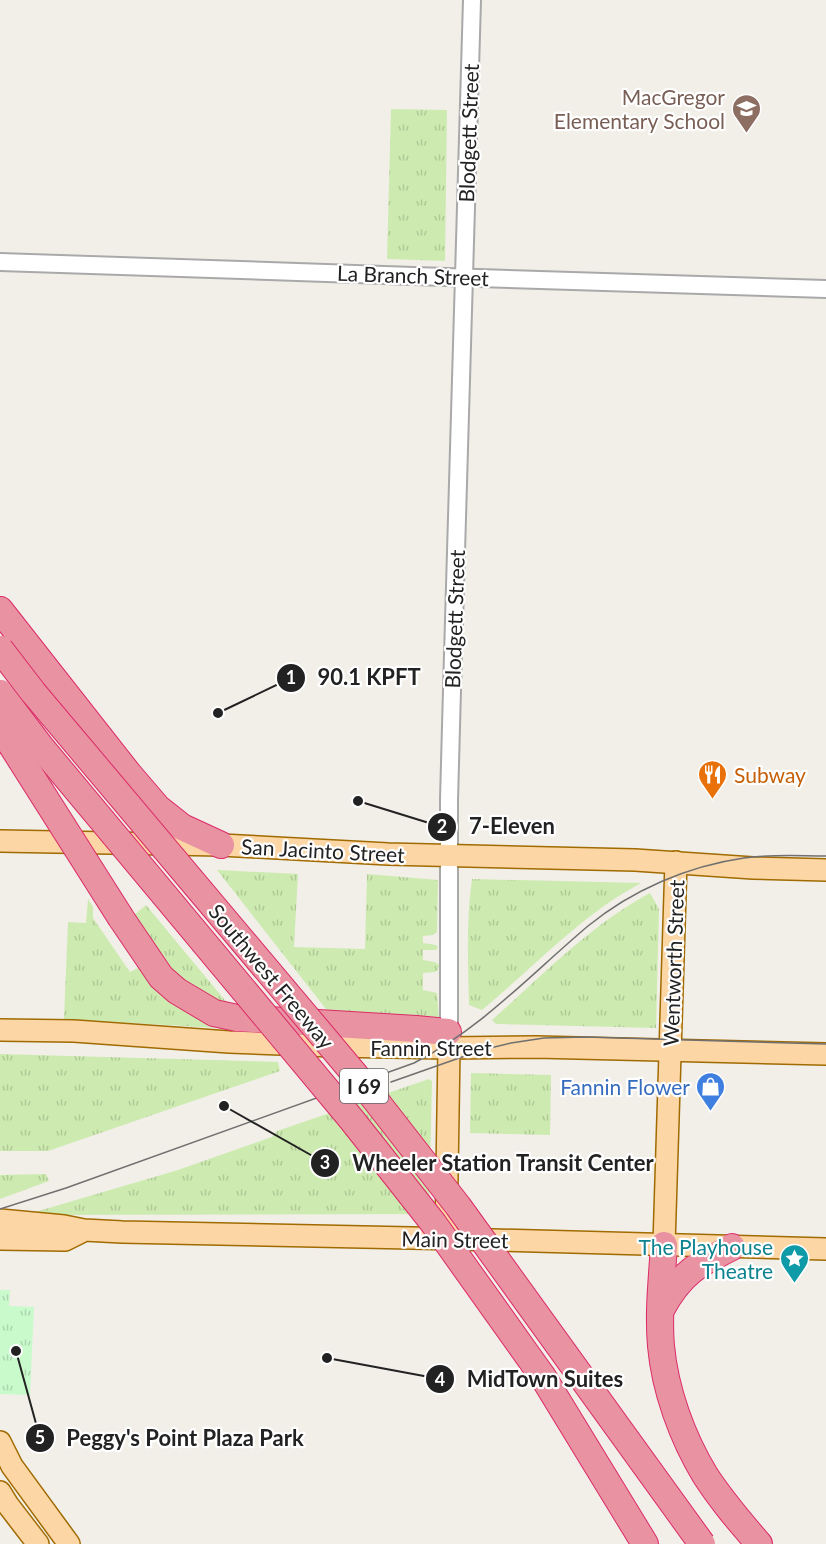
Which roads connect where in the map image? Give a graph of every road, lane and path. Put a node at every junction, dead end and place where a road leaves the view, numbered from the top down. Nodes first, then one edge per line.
1 (472, 0) edge
2 (0, 262) edge
3 (463, 278) junction
4 (826, 289) edge
5 (0, 610) edge
6 (0, 649) edge
7 (0, 693) edge
8 (0, 727) edge
9 (0, 841) edge
10 (221, 845) junction
11 (449, 855) junction
12 (676, 862) junction
13 (826, 870) edge
14 (0, 1030) edge
15 (448, 1040) junction
16 (670, 1050) junction
17 (826, 1054) edge
18 (0, 1220) edge
19 (84, 1230) junction
20 (446, 1238) junction
21 (0, 1239) edge
22 (664, 1245) junction
23 (732, 1247) junction
24 (826, 1249) edge
25 (660, 1310) junction
26 (0, 1442) edge
27 (0, 1492) edge
28 (38, 1544) edge
29 (69, 1544) edge
30 (645, 1544) edge
31 (702, 1544) edge
32 (759, 1544) edge

1 - 3 street, Blodgett Street
2 - 3 street, La Branch Street
3 - 4 street, La Branch Street
3 - 11 street, Blodgett Street
5 - 10 highway
6 - 31 highway, Southwest Freeway / I 69, bridge
7 - 30 highway, Southwest Freeway / I 69, bridge
8 - 15 highway, bridge
9 - 10 main road, San Jacinto Street
10 - 11 main road, San Jacinto Street
11 - 12 main road, San Jacinto Street
11 - 15 street, Blodgett Street
12 - 13 main road, San Jacinto Street
12 - 16 main road, Wentworth Street
14 - 15 main road, Fannin Street
15 - 16 main road, Fannin Street
15 - 20 main road, Blodgett Street
16 - 17 main road, Fannin Street
16 - 22 main road, Wentworth Street
18 - 19 main road, Main Street
19 - 20 main road, Main Street
19 - 21 main road, Main Street
20 - 22 main road, Main Street
22 - 23 main road, Main Street
22 - 25 highway
23 - 24 main road, Main Street
23 - 25 highway
25 - 32 highway
26 - 29 main road
27 - 28 main road

